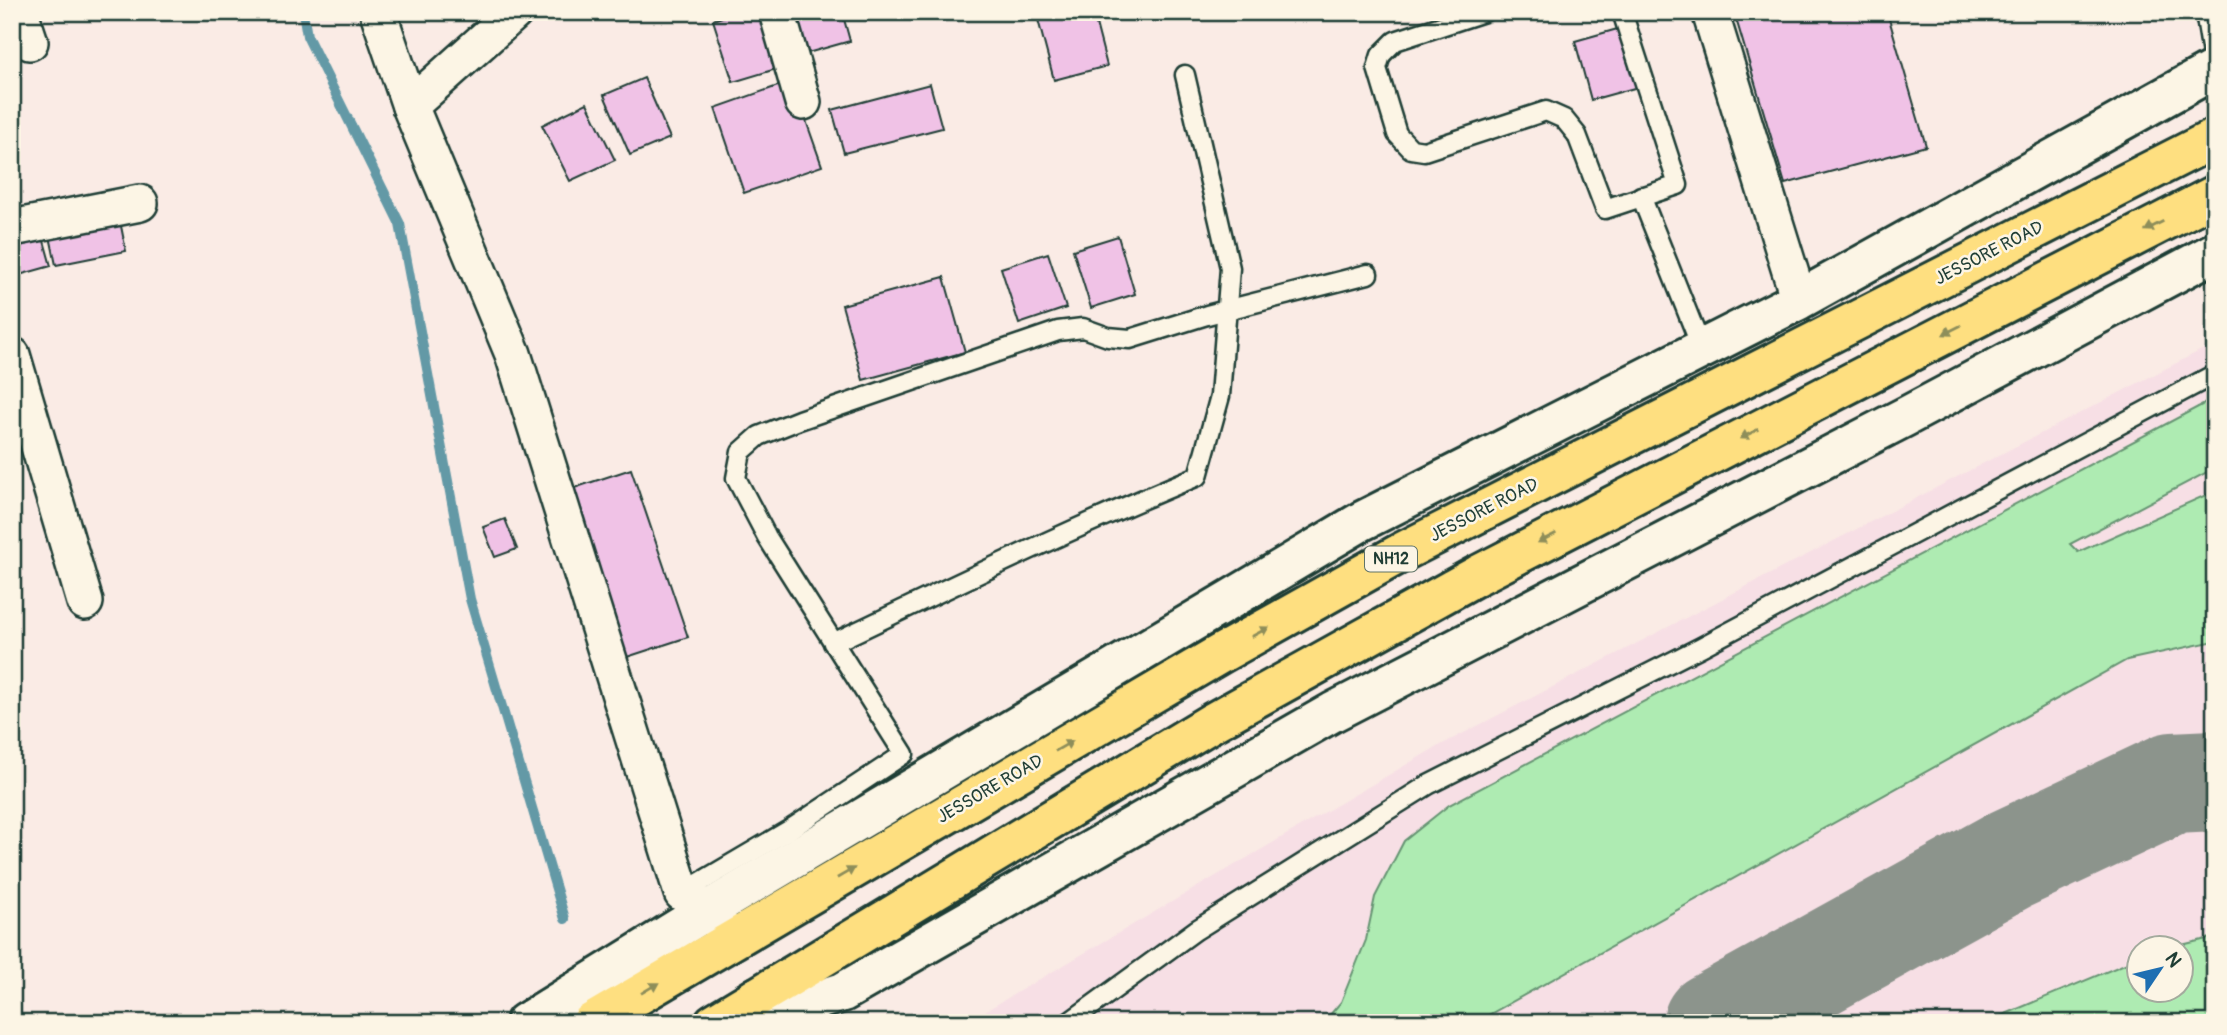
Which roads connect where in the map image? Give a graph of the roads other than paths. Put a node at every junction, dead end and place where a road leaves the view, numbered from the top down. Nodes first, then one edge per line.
1 (378, 12) edge
2 (515, 12) edge
3 (777, 12) edge
4 (1484, 12) edge
5 (1622, 12) edge
6 (1710, 12) edge
7 (2205, 12) edge
8 (2214, 70) edge
9 (1185, 75) dead end
10 (803, 102) dead end
11 (410, 106) junction
12 (2215, 138) edge
13 (2215, 195) edge
14 (1641, 196) junction
15 (140, 204) dead end
16 (12, 228) edge
17 (2215, 252) edge
18 (1368, 274) dead end
19 (1799, 300) junction
20 (1227, 310) junction
21 (1702, 349) junction
22 (12, 355) edge
23 (2215, 374) edge
24 (85, 602) dead end
25 (833, 643) junction
26 (707, 914) junction
27 (757, 997) junction
28 (525, 1023) edge
29 (591, 1023) edge
30 (714, 1023) edge
31 (1068, 1023) edge

1 - 11 street
2 - 11 street
3 - 10 street
4 - 14 lane
5 - 14 lane
6 - 19 street
7 - 8 lane
8 - 19 street
9 - 20 lane
11 - 26 street
26 -> 12 highway, JESSORE ROAD / NH12
13 -> 27 highway
14 - 21 lane
15 - 16 street
17 - 27 street
18 - 20 lane
19 - 21 street
20 - 25 lane
20 - 25 lane
21 - 26 street
22 - 24 street
23 - 31 lane
25 - 26 lane
26 - 28 street
29 -> 26 highway, JESSORE ROAD / NH12
27 - 30 highway

